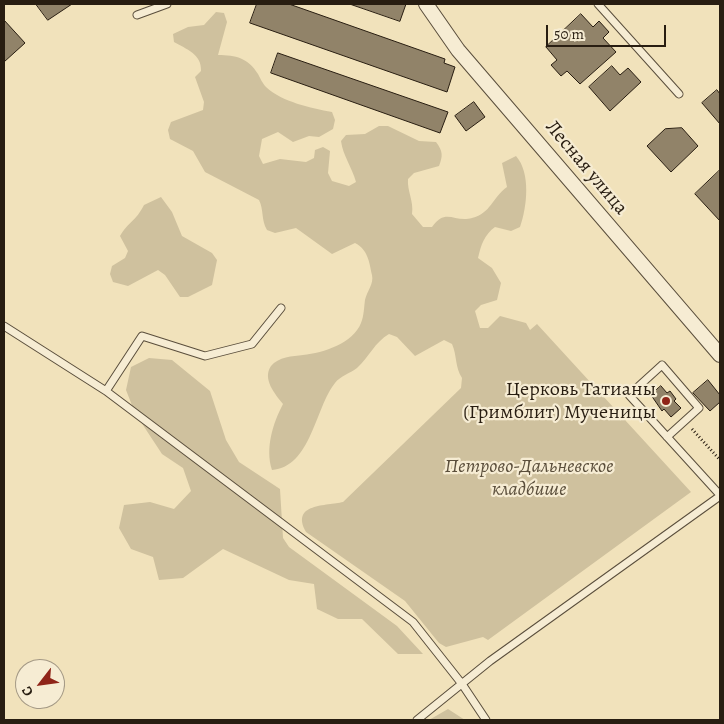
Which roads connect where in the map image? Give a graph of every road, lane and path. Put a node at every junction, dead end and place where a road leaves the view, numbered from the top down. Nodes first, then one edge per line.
1 (167, 4) edge
2 (426, 4) edge
3 (598, 4) edge
4 (137, 15) dead end
5 (679, 94) dead end
6 (281, 308) dead end
7 (4, 326) edge
8 (720, 355) edge
9 (106, 392) junction
10 (685, 421) junction
11 (667, 437) junction
12 (720, 460) edge
13 (720, 496) edge
14 (462, 684) junction
15 (417, 720) edge
16 (486, 720) edge

1 - 4 lane
2 - 8 street, Лесная улица
3 - 5 lane
6 - 9 lane
7 - 9 lane
9 - 14 lane
10 - 11 lane
10 - 11 lane
10 - 12 path
11 - 13 lane
13 - 14 lane
14 - 15 lane
14 - 16 lane

